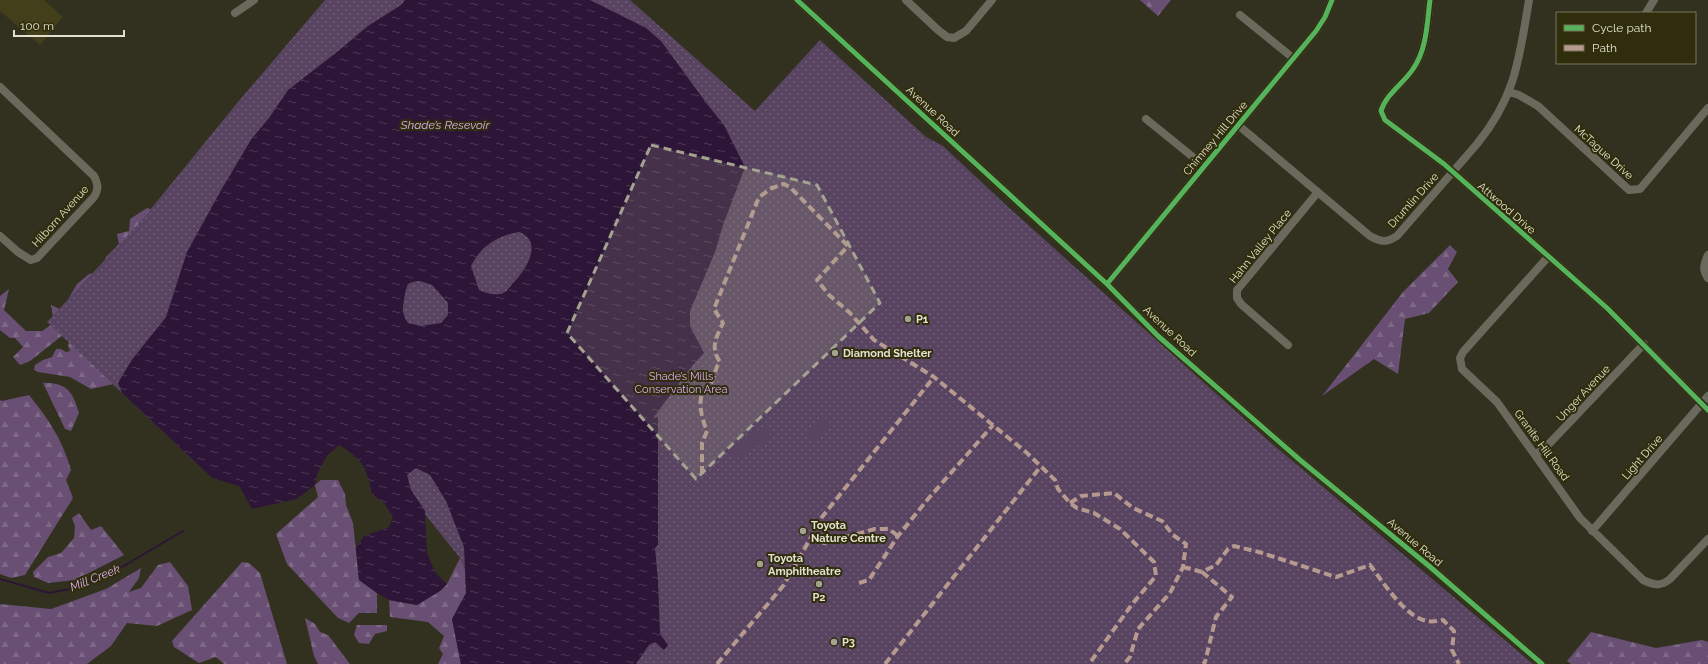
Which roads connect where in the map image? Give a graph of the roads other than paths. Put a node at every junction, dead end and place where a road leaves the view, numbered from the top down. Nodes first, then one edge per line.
1 (254, 0) edge
2 (797, 0) edge
3 (906, 0) edge
4 (992, 0) edge
5 (1332, 0) edge
6 (1430, 0) edge
7 (1528, 0) edge
8 (1654, 0) edge
9 (1647, 12) edge
10 (236, 13) dead end
11 (1240, 15) dead end
12 (1293, 58) junction
13 (0, 87) edge
14 (1509, 92) junction
15 (1708, 108) edge
16 (1146, 119) dead end
17 (1238, 126) junction
18 (1204, 166) junction
19 (1452, 172) junction
20 (1318, 192) junction
21 (0, 236) edge
22 (1708, 255) edge
23 (1548, 257) junction
24 (1708, 278) edge
25 (1107, 284) junction
26 (1644, 344) junction
27 (1288, 346) dead end
28 (1705, 400) edge
29 (1708, 410) edge
30 (1536, 454) junction
31 (1592, 531) junction
32 (1708, 539) edge
33 (1542, 664) edge

1 - 10 street
2 - 25 street, Avenue Road
3 - 4 street
5 - 12 street, Chimney Hill Drive
6 - 19 street, Attwood Drive
7 - 14 street, Drumlin Drive
8 - 9 street
11 - 12 street
12 - 17 street, Chimney Hill Drive
13 - 21 street, Hilborn Avenue
14 - 15 street, McTague Drive
14 - 19 street, Drumlin Drive
16 - 18 street
17 - 18 street, Chimney Hill Drive
17 - 20 street, Drumlin Drive
18 - 25 street, Chimney Hill Drive
19 - 20 street, Drumlin Drive
19 - 23 street, Attwood Drive
20 - 27 street, Hahn Valley Place
22 - 24 street
23 - 26 street, Attwood Drive
23 - 30 street, Granite Hill Road
25 - 33 street, Avenue Road
26 - 28 street, Attwood Drive
26 - 30 street, Unger Avenue
28 - 29 street, Attwood Drive
28 - 31 street, Light Drive
30 - 31 street, Granite Hill Road
31 - 32 street, Granite Hill Road

